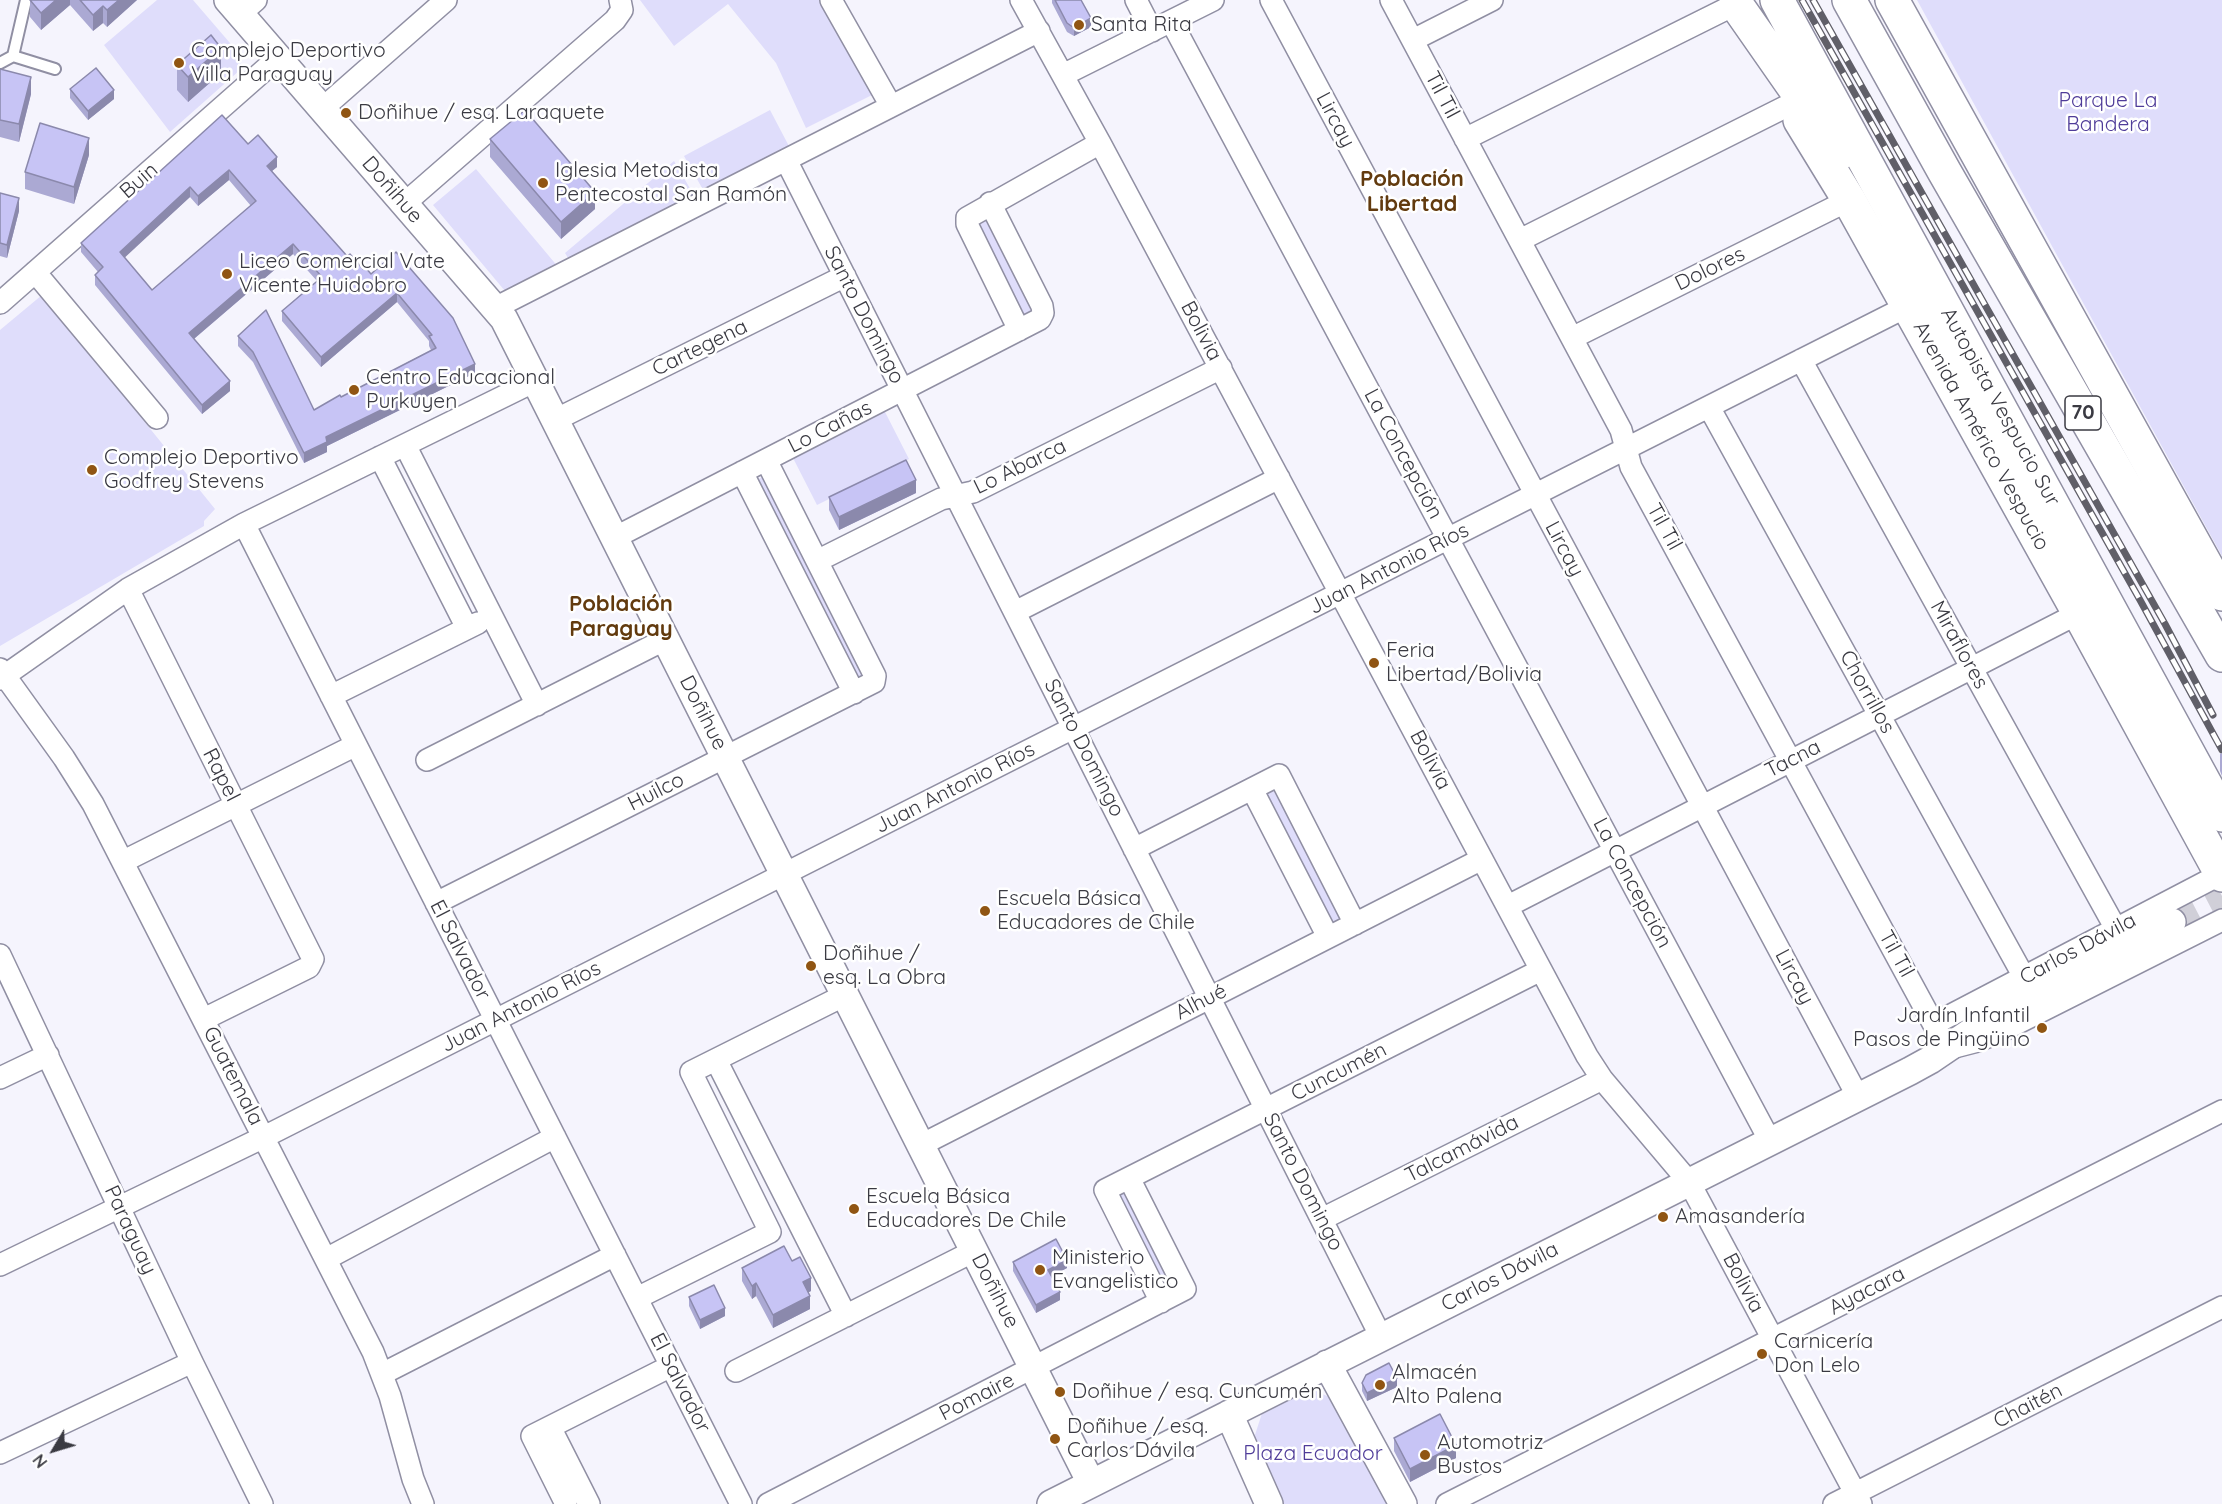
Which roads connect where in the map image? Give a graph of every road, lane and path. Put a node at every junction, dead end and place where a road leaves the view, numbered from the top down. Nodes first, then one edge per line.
1 (26, 0) edge
2 (446, 0) edge
3 (831, 0) edge
4 (1021, 0) edge
5 (1136, 0) edge
6 (1213, 0) edge
7 (1270, 0) edge
8 (1391, 0) edge
9 (1492, 0) edge
10 (1776, 0) edge
11 (1849, 0) edge
12 (1869, 0) edge
13 (1892, 0) edge
14 (1735, 2) edge
15 (241, 5) edge
16 (621, 5) edge
17 (1171, 21) junction
18 (1039, 31) junction
19 (1152, 31) junction
20 (1413, 40) junction
21 (12, 56) junction
22 (278, 58) junction
23 (0, 63) edge
24 (55, 69) dead end
25 (1064, 75) junction
26 (1791, 104) junction
27 (891, 106) junction
28 (322, 108) junction
29 (1466, 139) junction
30 (1100, 143) junction
31 (786, 160) junction
32 (1944, 171) junction
33 (1849, 200) junction
34 (990, 203) junction
35 (404, 204) junction
36 (1520, 240) junction
37 (35, 272) junction
38 (845, 276) junction
39 (1942, 299) junction
40 (0, 303) edge
41 (1908, 306) junction
42 (495, 308) junction
43 (1019, 330) junction
44 (1572, 338) junction
45 (1801, 360) junction
46 (1221, 368) junction
47 (535, 381) junction
48 (902, 390) junction
49 (1709, 407) junction
50 (157, 418) dead end
51 (555, 420) junction
52 (405, 445) junction
53 (1626, 449) junction
54 (380, 457) junction
55 (766, 460) junction
56 (742, 472) junction
57 (1279, 478) junction
58 (956, 495) junction
59 (1535, 495) junction
60 (244, 524) junction
61 (614, 538) junction
62 (1448, 539) junction
63 (817, 561) junction
64 (128, 589) junction
65 (1341, 593) junction
66 (2222, 594) edge
67 (1015, 612) junction
68 (2079, 613) junction
69 (492, 616) junction
70 (467, 628) junction
71 (666, 639) junction
72 (2222, 656) edge
73 (1971, 668) junction
74 (2, 674) edge
75 (854, 693) junction
76 (331, 696) junction
77 (537, 705) junction
78 (1880, 715) junction
79 (1074, 728) junction
80 (356, 746) junction
81 (725, 757) junction
82 (427, 760) dead end
83 (1791, 761) junction
84 (1252, 789) junction
85 (236, 805) junction
86 (1702, 806) junction
87 (2222, 815) edge
88 (1134, 849) junction
89 (1615, 851) junction
90 (1482, 859) junction
91 (124, 861) junction
92 (784, 874) junction
93 (2222, 874) edge
94 (436, 903) junction
95 (1508, 906) junction
96 (2222, 920) edge
97 (2172, 922) tunnel mouth
98 (1355, 924) junction
99 (2116, 929) junction
100 (1328, 937) junction
101 (0, 955) edge
102 (1541, 970) junction
103 (2024, 977) junction
104 (845, 995) junction
105 (1210, 997) junction
106 (204, 1019) junction
107 (496, 1020) junction
108 (1934, 1024) junction
109 (1947, 1049) junction
110 (48, 1056) junction
111 (716, 1060) junction
112 (0, 1078) edge
113 (1602, 1079) junction
114 (1858, 1097) junction
115 (1266, 1109) junction
116 (2222, 1111) edge
117 (264, 1137) junction
118 (555, 1137) junction
119 (1770, 1141) junction
120 (921, 1145) junction
121 (1129, 1178) junction
122 (1689, 1182) junction
123 (121, 1208) junction
124 (1322, 1219) junction
125 (974, 1251) junction
126 (615, 1255) junction
127 (326, 1259) junction
128 (0, 1265) edge
129 (637, 1298) junction
130 (1161, 1302) junction
131 (2222, 1307) edge
132 (846, 1316) junction
133 (1381, 1337) junction
134 (1773, 1339) junction
135 (192, 1362) junction
136 (1328, 1364) junction
137 (671, 1366) junction
138 (1034, 1369) junction
139 (736, 1371) dead end
140 (382, 1374) junction
141 (1229, 1414) junction
142 (541, 1431) junction
143 (0, 1453) edge
144 (1092, 1484) junction
145 (1858, 1499) edge
146 (262, 1504) edge
147 (423, 1504) edge
148 (566, 1504) edge
149 (589, 1504) edge
150 (741, 1504) edge
151 (768, 1504) edge
152 (1051, 1504) edge
153 (1269, 1504) edge
154 (1403, 1504) edge
155 (1447, 1504) edge
156 (1834, 1504) edge

1 - 21 lane
2 - 28 street
3 - 27 street
4 - 18 street, Bolivia
5 - 19 street
6 - 17 street
7 - 59 street, Lircay
8 - 20 street, Til Til
9 - 20 street
10 - 39 main road, Autopista Vespucio Sur
11 - 32 main road, 70
12 - 32 main road
13 - 66 main road
14 - 26 main road, Avenida Américo Vespucio
14 - 29 street
14 - 39 main road
15 - 22 street, Doñihue
16 - 35 street
17 - 19 street
17 - 62 street, La Concepción
18 - 25 street, Bolivia
18 - 27 street
19 - 25 street
20 - 29 street, Til Til
21 - 23 lane
21 - 24 lane
22 - 28 street, Doñihue
22 - 37 street, Buin
25 - 30 street, Bolivia
26 - 33 main road, Avenida Américo Vespucio
26 - 36 street
27 - 31 street
28 - 35 street, Doñihue
29 - 36 street, Til Til
30 - 34 street
30 - 46 street, Bolivia
31 - 38 street, Santo Domingo
31 - 42 street
32 - 72 main road, 70
33 - 41 main road, Avenida Américo Vespucio
33 - 44 street, Dolores
34 - 43 street
34 - 43 street, Lo Cañas
35 - 42 street, Doñihue
36 - 44 street, Til Til
37 - 40 street, Buin
37 - 50 street
38 - 48 street, Santo Domingo
38 - 51 street, Cartegena
39 - 87 main road, Autopista Vespucio Sur
41 - 45 street, Juan Antonio Ríos
41 - 68 main road, Avenida Américo Vespucio
42 - 47 street, Doñihue
43 - 48 street, Lo Cañas
44 - 53 street, Til Til
45 - 49 street, Juan Antonio Ríos
45 - 73 street, Miraflores
46 - 57 street, Bolivia
46 - 58 street, Lo Abarca
47 - 51 street, Doñihue
47 - 52 street
48 - 55 street, Lo Cañas
48 - 58 street, Santo Domingo
49 - 53 street, Juan Antonio Ríos
49 - 78 street, Chorrillos
51 - 61 street, Doñihue
52 - 54 street
52 - 69 street
53 - 59 street, Juan Antonio Ríos
53 - 83 street, Til Til
54 - 60 street
54 - 70 street
55 - 56 street, Lo Cañas
55 - 63 street
56 - 61 street, Lo Cañas
56 - 75 street
57 - 65 street, Bolivia
57 - 67 street
58 - 63 street, Lo Abarca
58 - 67 street, Santo Domingo
59 - 62 street, Juan Antonio Ríos
59 - 86 street, Lircay
60 - 64 street
60 - 76 street, El Salvador
61 - 71 street, Doñihue
62 - 65 street, Juan Antonio Ríos
62 - 89 street, La Concepción
63 - 75 street, Huilco
64 - 74 street
64 - 85 street, Rapel
65 - 79 street, Juan Antonio Ríos
65 - 90 street, Bolivia
67 - 79 street, Santo Domingo
68 - 73 street, Tacna
68 - 93 main road, Avenida Américo Vespucio
69 - 70 street
69 - 77 street
70 - 76 street
71 - 77 street
71 - 81 street, Doñihue
73 - 78 street, Tacna
73 - 99 street, Miraflores
74 - 91 street, Guatemala
75 - 81 street, Huilco
76 - 80 street, El Salvador
77 - 82 street
78 - 83 street, Tacna
78 - 103 street, Chorrillos
79 - 88 street, Santo Domingo
79 - 92 street, Juan Antonio Ríos
80 - 85 street
80 - 94 street, El Salvador
81 - 92 street, Doñihue
81 - 94 street, Huilco
83 - 86 street, Tacna
83 - 108 street, Til Til
84 - 88 street
84 - 98 street
84 - 100 street
85 - 91 street
85 - 106 street, Rapel
86 - 89 street, Tacna
86 - 114 street, Lircay
88 - 105 street, Santo Domingo
89 - 95 street, Tacna
89 - 119 street, La Concepción
90 - 95 street, Bolivia
90 - 98 street, Alhué
91 - 106 street, Guatemala
92 - 104 street, Doñihue
92 - 107 street, Juan Antonio Ríos
93 - 99 street, Carlos Dávila
94 - 107 street, El Salvador
95 - 102 street, Bolivia
96 - 109 street, Carlos Dávila
97 - 109 street, Carlos Dávila
98 - 100 street, Alhué
99 - 103 street, Carlos Dávila
100 - 105 street, Alhué
101 - 110 street, Paraguay
102 - 113 street, Bolivia
102 - 115 street, Cuncumén
103 - 108 street, Carlos Dávila
104 - 111 street
104 - 120 street, Doñihue
105 - 115 street, Santo Domingo
105 - 120 street, Alhué
106 - 117 street, Guatemala
107 - 117 street, Juan Antonio Ríos
107 - 118 street, El Salvador
108 - 109 street, Til Til
109 - 114 street, Carlos Dávila
110 - 112 street
110 - 123 street, Paraguay
111 - 129 street
111 - 132 street
113 - 122 street, Bolivia
113 - 124 street, Talcamávida
114 - 119 street, Carlos Dávila
115 - 121 street, Cuncumén
115 - 124 street, Santo Domingo
116 - 134 street, Ayacara
117 - 123 street, Juan Antonio Ríos
117 - 127 street, Guatemala
118 - 126 street, El Salvador
118 - 127 street
119 - 122 street, Carlos Dávila
120 - 125 street, Doñihue
121 - 130 street, Pomaire
121 - 130 street, Cuncumén
122 - 133 street, Carlos Dávila
122 - 134 street, Bolivia
123 - 128 street, Juan Antonio Ríos
123 - 135 street, Paraguay
124 - 133 street, Santo Domingo
125 - 132 street
125 - 138 street, Doñihue
126 - 129 street, El Salvador
126 - 140 street
127 - 140 street, Guatemala
129 - 137 street, El Salvador
130 - 138 street, Pomaire
131 - 145 street, Chaitén
132 - 139 street
133 - 136 street, Carlos Dávila
134 - 145 street, Bolivia
134 - 155 street, Ayacara
135 - 143 street
135 - 146 street, Paraguay
136 - 141 street, Carlos Dávila
136 - 154 street
137 - 142 street
137 - 150 street, El Salvador
138 - 144 street, Doñihue
138 - 151 street, Pomaire
140 - 147 street, Guatemala
141 - 144 street, Carlos Dávila
141 - 153 street
142 - 148 street
142 - 149 street
144 - 152 street, Carlos Dávila
145 - 156 street, Chaitén

